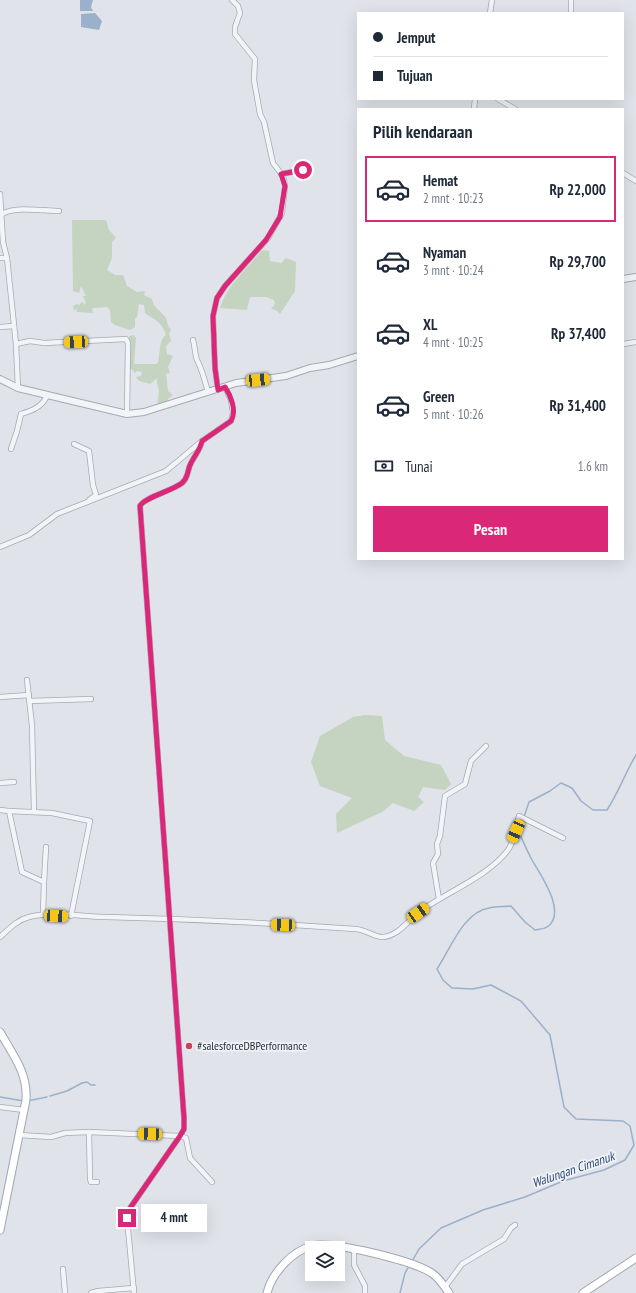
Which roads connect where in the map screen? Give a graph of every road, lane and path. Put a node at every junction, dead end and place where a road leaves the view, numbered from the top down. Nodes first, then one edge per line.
1 (232, 0) edge
2 (492, 0) edge
3 (571, 0) edge
4 (571, 11) dead end
5 (490, 12) edge
6 (500, 100) edge
7 (513, 108) edge
8 (303, 170) dead end
9 (281, 174) junction
10 (624, 174) edge
11 (636, 180) edge
12 (0, 194) edge
13 (59, 211) dead end
14 (1, 214) edge
15 (0, 258) edge
16 (7, 258) junction
17 (636, 277) edge
18 (624, 279) edge
19 (14, 326) junction
20 (0, 327) edge
21 (193, 340) dead end
22 (636, 342) edge
23 (16, 344) junction
24 (624, 344) edge
25 (357, 356) edge
26 (0, 379) edge
27 (225, 387) junction
28 (18, 388) junction
29 (218, 390) junction
30 (208, 392) junction
31 (47, 396) junction
32 (127, 414) junction
33 (202, 441) junction
34 (74, 444) dead end
35 (11, 449) dead end
36 (85, 503) junction
37 (0, 547) edge
38 (27, 680) dead end
39 (29, 695) junction
40 (0, 697) edge
41 (91, 699) dead end
42 (30, 701) junction
43 (486, 746) dead end
44 (14, 782) dead end
45 (0, 783) edge
46 (0, 810) edge
47 (9, 811) junction
48 (34, 811) junction
49 (563, 838) dead end
50 (46, 847) dead end
51 (44, 882) junction
52 (439, 899) junction
53 (43, 915) junction
54 (71, 916) junction
55 (170, 919) junction
56 (0, 937) edge
57 (0, 1032) edge
58 (25, 1105) junction
59 (0, 1108) edge
60 (89, 1132) junction
61 (19, 1135) junction
62 (180, 1136) junction
63 (97, 1182) dead end
64 (212, 1182) dead end
65 (515, 1225) dead end
66 (0, 1230) edge
67 (354, 1250) junction
68 (636, 1258) edge
69 (63, 1269) dead end
70 (447, 1290) edge
71 (134, 1291) edge
72 (65, 1293) edge
73 (91, 1293) edge
74 (267, 1293) edge
75 (365, 1293) edge
76 (583, 1293) edge

1 - 9 street
2 - 5 street
3 - 4 street
6 - 7 street
8 - 9 street
9 - 29 street
10 - 11 street
12 - 14 street
13 - 14 street
14 - 16 street
15 - 16 street
16 - 19 street
17 - 18 street
19 - 20 street
19 - 23 street
21 - 30 street
22 - 24 street
23 - 28 street
23 - 32 street
25 - 27 street
26 - 28 street
27 - 29 street
27 - 33 street
28 - 31 street
29 - 30 street
30 - 32 street
31 - 32 street
31 - 35 street
33 - 36 street
33 - 55 street
34 - 36 street
36 - 37 street
38 - 39 street
39 - 40 street
39 - 42 street
41 - 42 street
42 - 48 street
43 - 52 street
44 - 45 street
46 - 47 street
47 - 48 street
47 - 51 street
48 - 54 street
49 - 52 street
50 - 51 street
51 - 53 street
52 - 55 street
53 - 54 street
53 - 56 street
54 - 55 street
55 - 62 street
57 - 58 main road
58 - 59 street
58 - 61 main road
60 - 61 street
60 - 62 street
60 - 63 street
61 - 66 main road
62 - 64 street
62 - 71 street
65 - 70 street
67 - 70 main road
67 - 74 main road
67 - 75 street
68 - 76 main road
69 - 72 street
71 - 73 street

